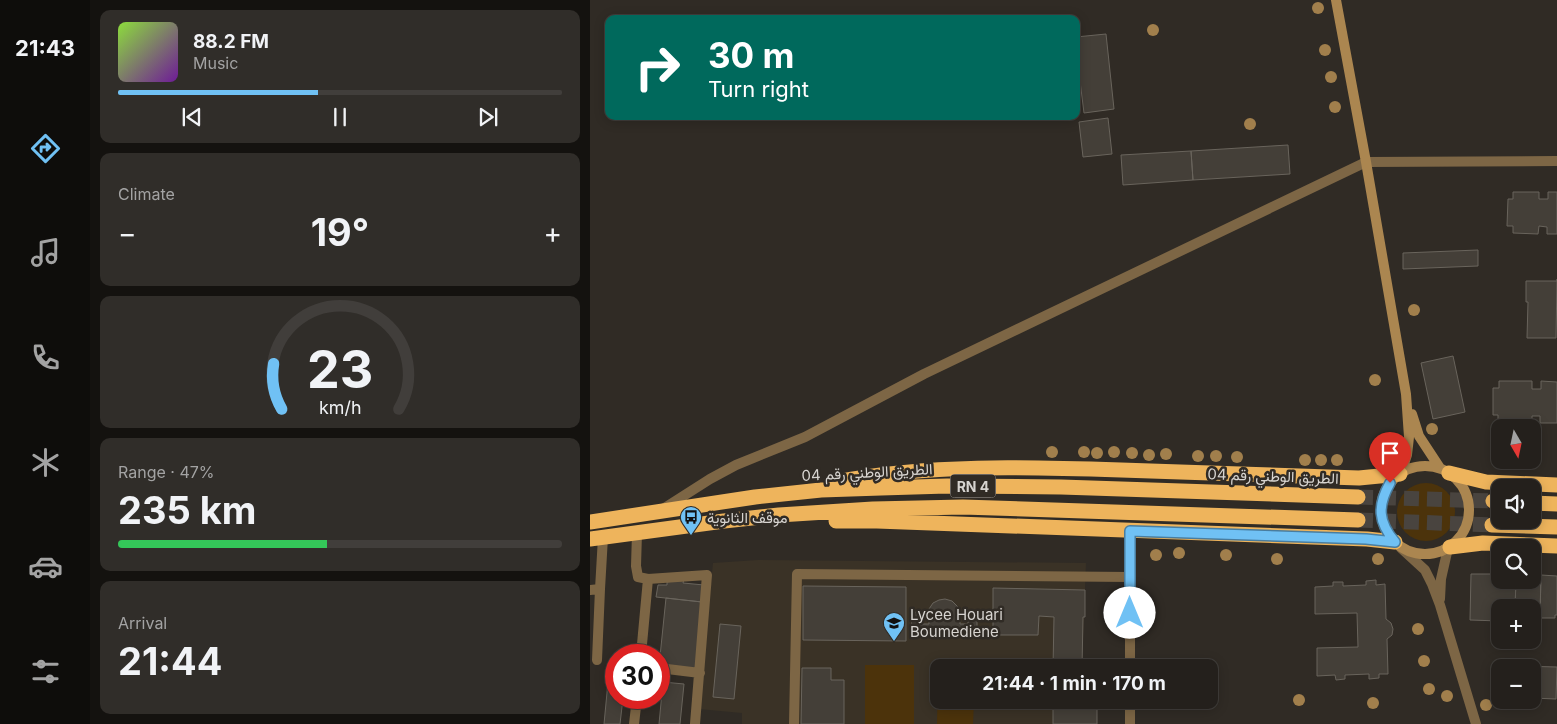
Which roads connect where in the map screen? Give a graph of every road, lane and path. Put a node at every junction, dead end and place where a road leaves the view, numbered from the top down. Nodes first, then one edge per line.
1 (1336, 0) edge
2 (1557, 161) edge
3 (1366, 162) junction
4 (1406, 394) junction
5 (1445, 470) junction
6 (1401, 473) junction
7 (1557, 485) edge
8 (754, 497) junction
9 (1358, 497) tunnel mouth
10 (1541, 503) edge
11 (1557, 504) edge
12 (658, 512) junction
13 (1358, 520) tunnel mouth
14 (724, 521) junction
15 (590, 522) edge
16 (1541, 527) edge
17 (1557, 527) edge
18 (1130, 531) junction
19 (638, 533) junction
20 (596, 538) edge
21 (1398, 545) junction
22 (1557, 546) edge
23 (1449, 547) junction
24 (1130, 577) junction
25 (648, 579) junction
26 (595, 590) edge
27 (1440, 605) junction
28 (642, 644) edge
29 (1130, 659) edge
30 (598, 660) dead end
31 (670, 669) edge
32 (700, 673) junction
33 (636, 709) edge
34 (1130, 709) edge
35 (634, 724) edge
36 (695, 724) edge
37 (794, 724) edge
38 (1130, 724) edge
39 (1476, 724) edge

1 - 3 main road
2 - 3 street
3 - 4 main road
3 - 12 street
4 - 5 main road
4 - 6 main road
5 - 6 main road
5 - 7 highway
5 - 23 main road
6 - 8 highway, RN 4
6 - 21 main road
8 - 9 highway, الطريق الوطني رقم 04 / RN 4
8 - 12 highway, الطريق الوطني رقم 04 / RN 4
10 - 11 highway
12 - 15 highway, الطريق الوطني رقم 04 / RN 4
13 - 14 highway, RN 4
14 - 18 highway, RN 4
14 - 19 highway, RN 4
16 - 17 highway
18 - 21 highway, RN 4
18 - 24 street
19 - 20 highway, RN 4
19 - 25 street
20 - 26 street
21 - 23 main road
21 - 27 street
22 - 23 highway
23 - 27 street
24 - 29 street
24 - 37 street
25 - 28 street
25 - 32 street
26 - 30 street
27 - 39 street
31 - 32 street
32 - 36 street
33 - 35 street
34 - 38 street

